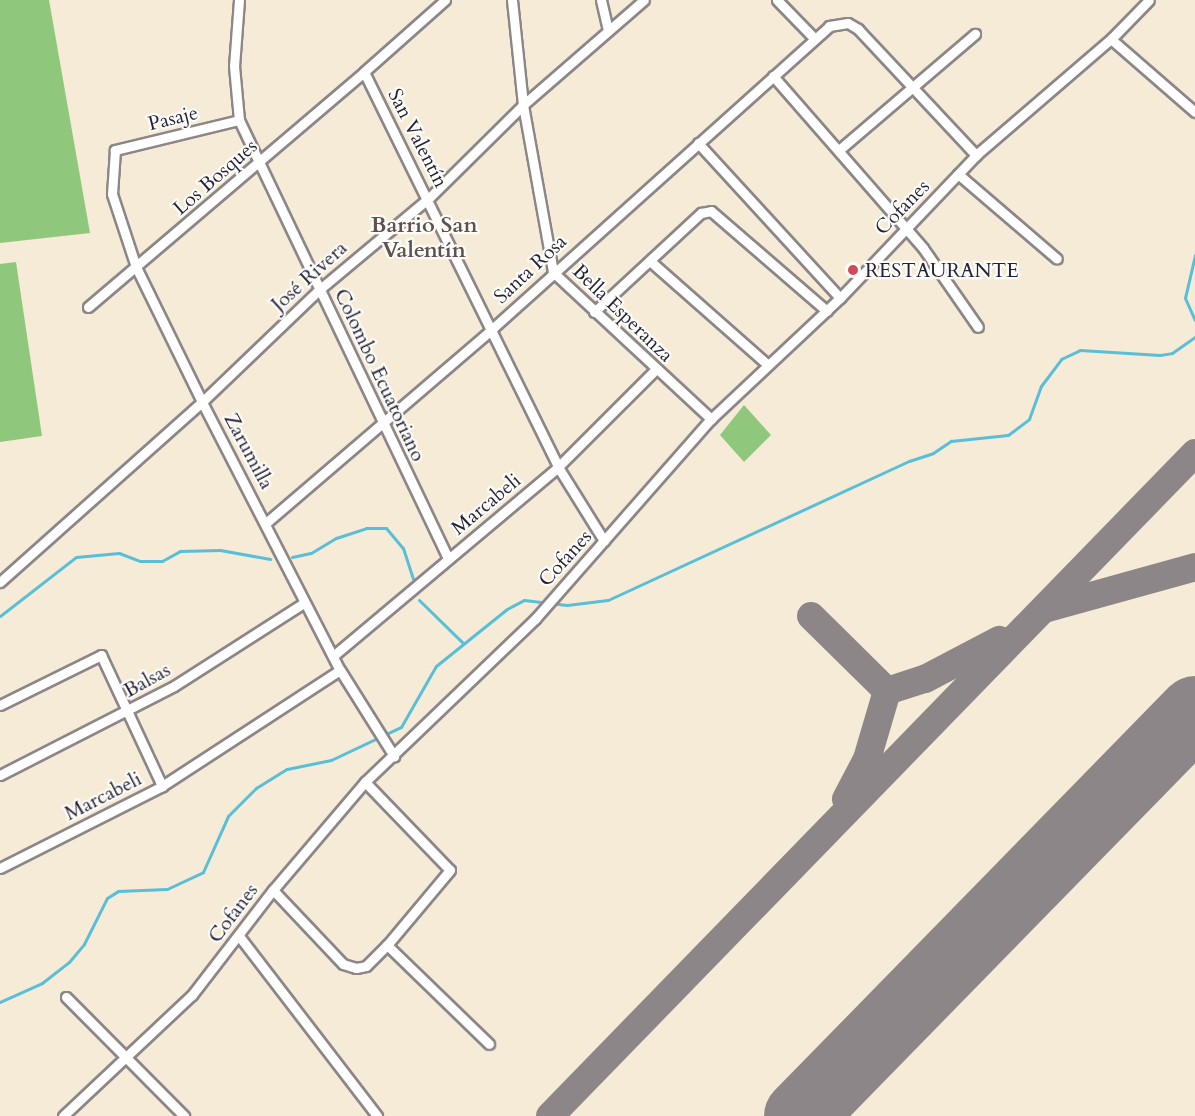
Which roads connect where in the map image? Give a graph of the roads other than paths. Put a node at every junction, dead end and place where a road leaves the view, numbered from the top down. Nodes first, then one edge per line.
1 (239, 0) edge
2 (445, 0) edge
3 (512, 0) edge
4 (601, 0) edge
5 (644, 0) edge
6 (777, 0) edge
7 (1149, 0) edge
8 (608, 30) junction
9 (975, 34) dead end
10 (814, 38) junction
11 (1111, 39) junction
12 (364, 72) junction
13 (772, 76) junction
14 (913, 87) junction
15 (523, 105) junction
16 (1195, 112) edge
17 (239, 120) junction
18 (698, 143) junction
19 (115, 150) joint
20 (839, 150) junction
21 (976, 155) junction
22 (259, 163) junction
23 (958, 174) junction
24 (429, 198) junction
25 (906, 228) junction
26 (1057, 259) dead end
27 (650, 261) junction
28 (136, 267) junction
29 (553, 272) junction
30 (320, 288) junction
31 (840, 298) junction
32 (88, 307) dead end
33 (827, 311) junction
34 (594, 312) junction
35 (978, 327) dead end
36 (493, 328) junction
37 (767, 364) junction
38 (655, 370) junction
39 (202, 402) junction
40 (711, 419) junction
41 (382, 425) junction
42 (558, 467) junction
43 (267, 522) junction
44 (604, 541) junction
45 (448, 559) junction
46 (0, 582) edge
47 (304, 603) junction
48 (333, 656) junction
49 (339, 670) junction
50 (0, 705) edge
51 (128, 711) junction
52 (394, 756) junction
53 (0, 775) edge
54 (364, 782) junction
55 (162, 786) junction
56 (0, 868) edge
57 (273, 890) junction
58 (239, 936) junction
59 (387, 945) junction
60 (66, 997) dead end
61 (489, 1044) dead end
62 (125, 1058) junction
63 (63, 1116) edge
64 (184, 1116) edge
65 (377, 1116) edge

1 - 17 street, Colombo Ecuatoriano
2 - 12 street
3 - 15 street, Bella Esperanza
4 - 8 street
5 - 8 street, José Rivera
6 - 10 street
7 - 11 street, Cofanes
8 - 15 street, José Rivera
9 - 14 street
10 - 13 street, Santa Rosa
10 - 14 street, Santa Rosa
11 - 16 street
11 - 21 street, Cofanes
12 - 22 street, Los Bosques
12 - 24 street, San Valentín
13 - 18 street, Santa Rosa
13 - 20 street
14 - 20 street
14 - 21 street
15 - 24 street, José Rivera
15 - 29 street, Bella Esperanza
17 - 19 street, Pasaje
17 - 22 street, Colombo Ecuatoriano
18 - 29 street, Santa Rosa
18 - 31 street
19 - 28 street, Zarumilla
20 - 25 street
21 - 23 street, Cofanes
22 - 28 street, Los Bosques
22 - 30 street, Colombo Ecuatoriano
23 - 25 street, Cofanes
23 - 26 street
24 - 30 street, José Rivera
24 - 36 street, San Valentín
25 - 31 street, Cofanes
25 - 35 street
27 - 33 street
27 - 34 street
27 - 37 street
28 - 32 street, Los Bosques
28 - 39 street, Zarumilla
29 - 34 street, Bella Esperanza
29 - 36 street, Santa Rosa
30 - 39 street, José Rivera
30 - 41 street, Colombo Ecuatoriano
31 - 33 street, Cofanes
33 - 37 street, Cofanes
34 - 38 street, Bella Esperanza
36 - 41 street, Santa Rosa
36 - 42 street, San Valentín
37 - 40 street, Cofanes
38 - 40 street, Bella Esperanza
38 - 42 street, Marcabeli
39 - 43 street, Zarumilla
39 - 46 street, José Rivera
40 - 44 street, Cofanes
41 - 43 street, Santa Rosa
41 - 45 street, Colombo Ecuatoriano
42 - 44 street, San Valentín
42 - 45 street, Marcabeli
43 - 47 street, Zarumilla
44 - 52 street, Cofanes
45 - 48 street, Marcabeli
47 - 48 street, Zarumilla
47 - 51 street, Balsas
48 - 49 street, Zarumilla
49 - 52 street, Zarumilla
49 - 55 street, Marcabeli
50 - 51 street
51 - 53 street, Balsas
51 - 55 street
52 - 54 street, Cofanes
54 - 57 street, Cofanes
54 - 59 street
55 - 56 street, Marcabeli
57 - 58 street, Cofanes
57 - 59 street
58 - 62 street, Cofanes
58 - 65 street
59 - 61 street
60 - 62 street
62 - 63 street, Cofanes
62 - 64 street

